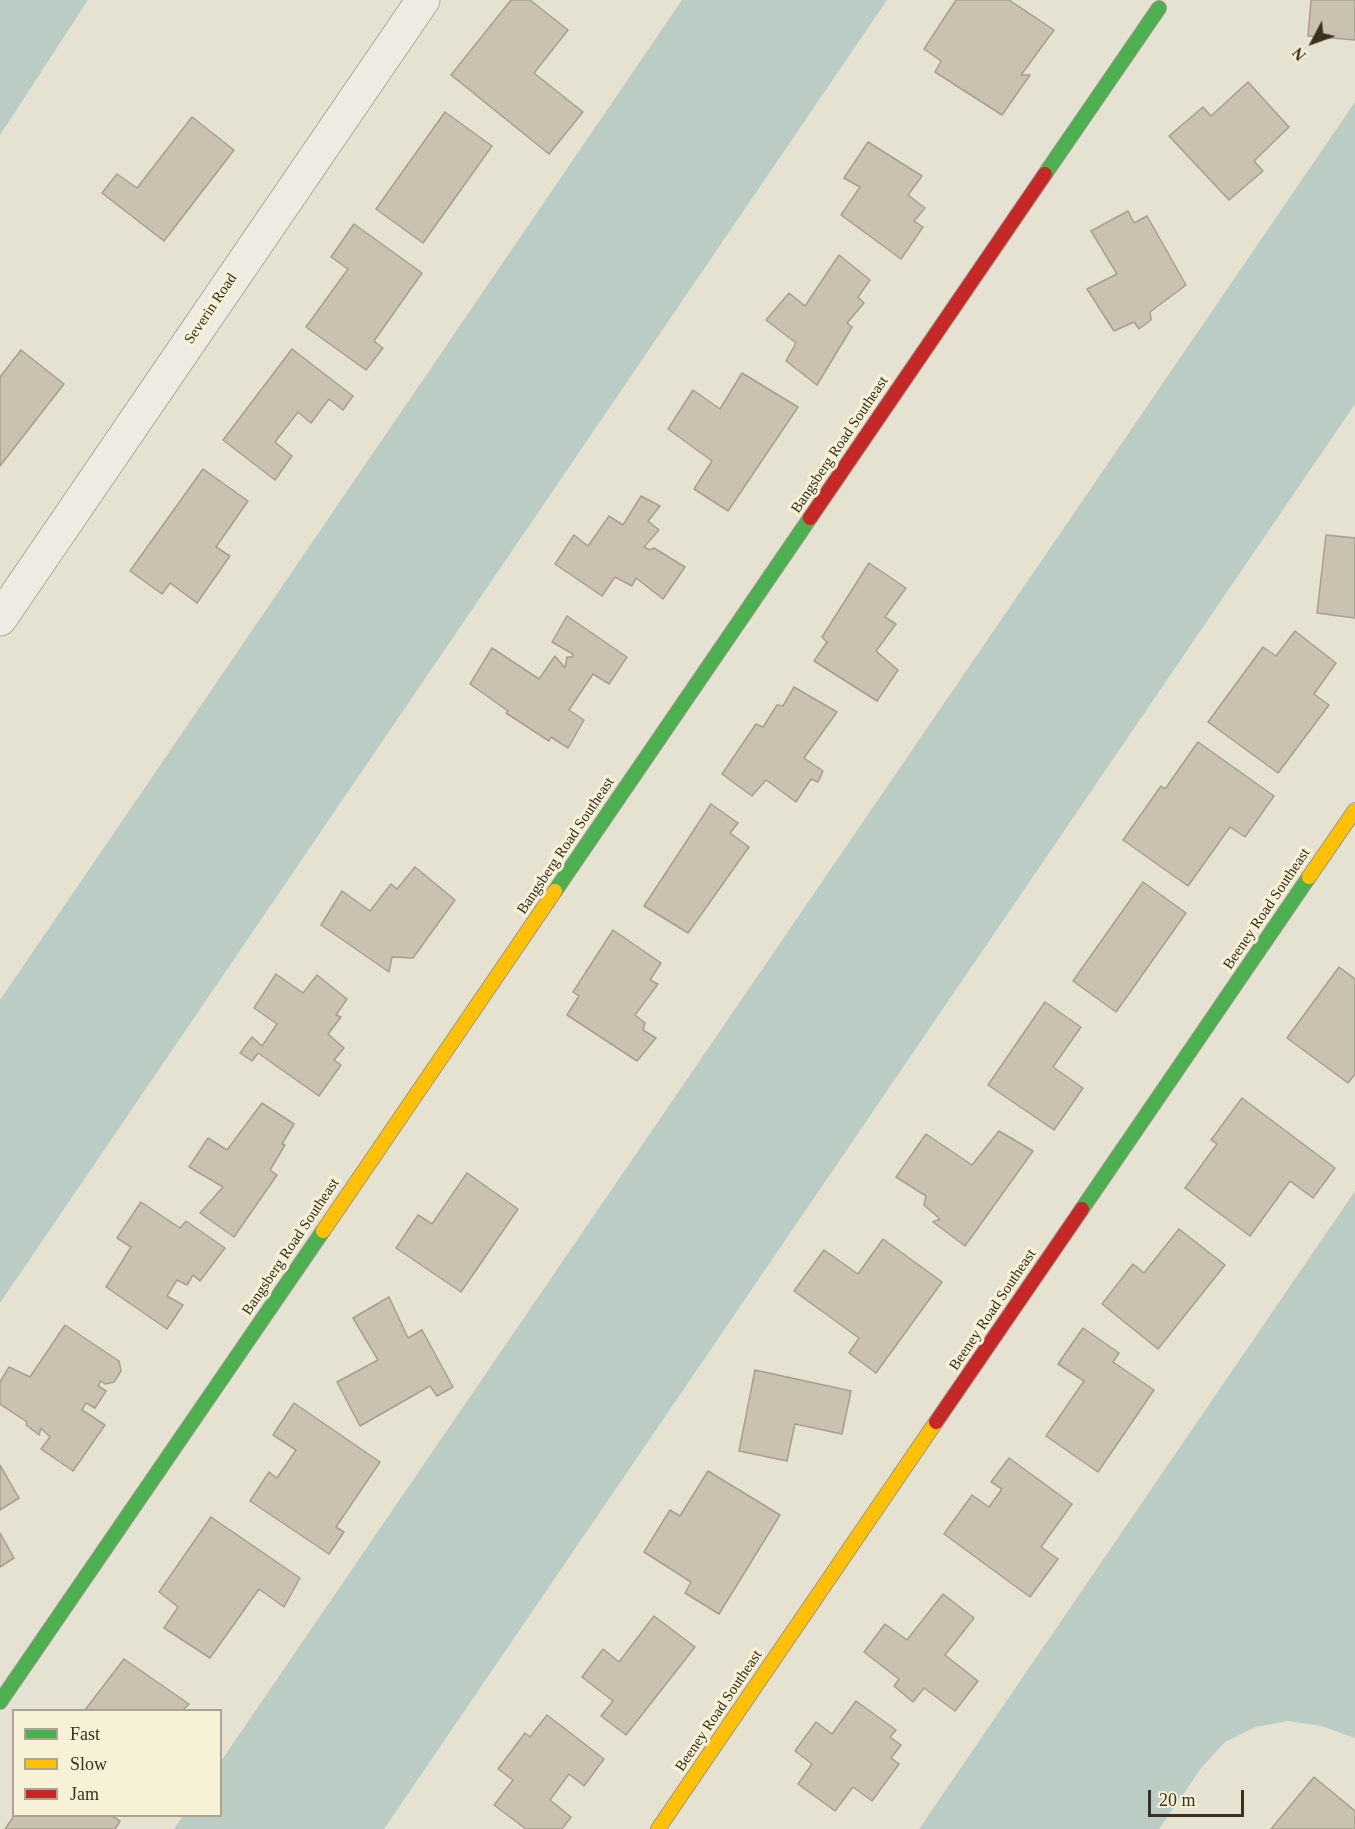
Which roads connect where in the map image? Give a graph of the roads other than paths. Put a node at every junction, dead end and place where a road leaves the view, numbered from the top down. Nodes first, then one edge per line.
1 (423, 0) edge
2 (1159, 8) dead end
3 (0, 619) edge
4 (1355, 810) edge
5 (0, 1702) edge
6 (658, 1829) edge

1 - 3 street, Severin Road
2 - 5 street, Bangsberg Road Southeast
4 - 6 street, Beeney Road Southeast

